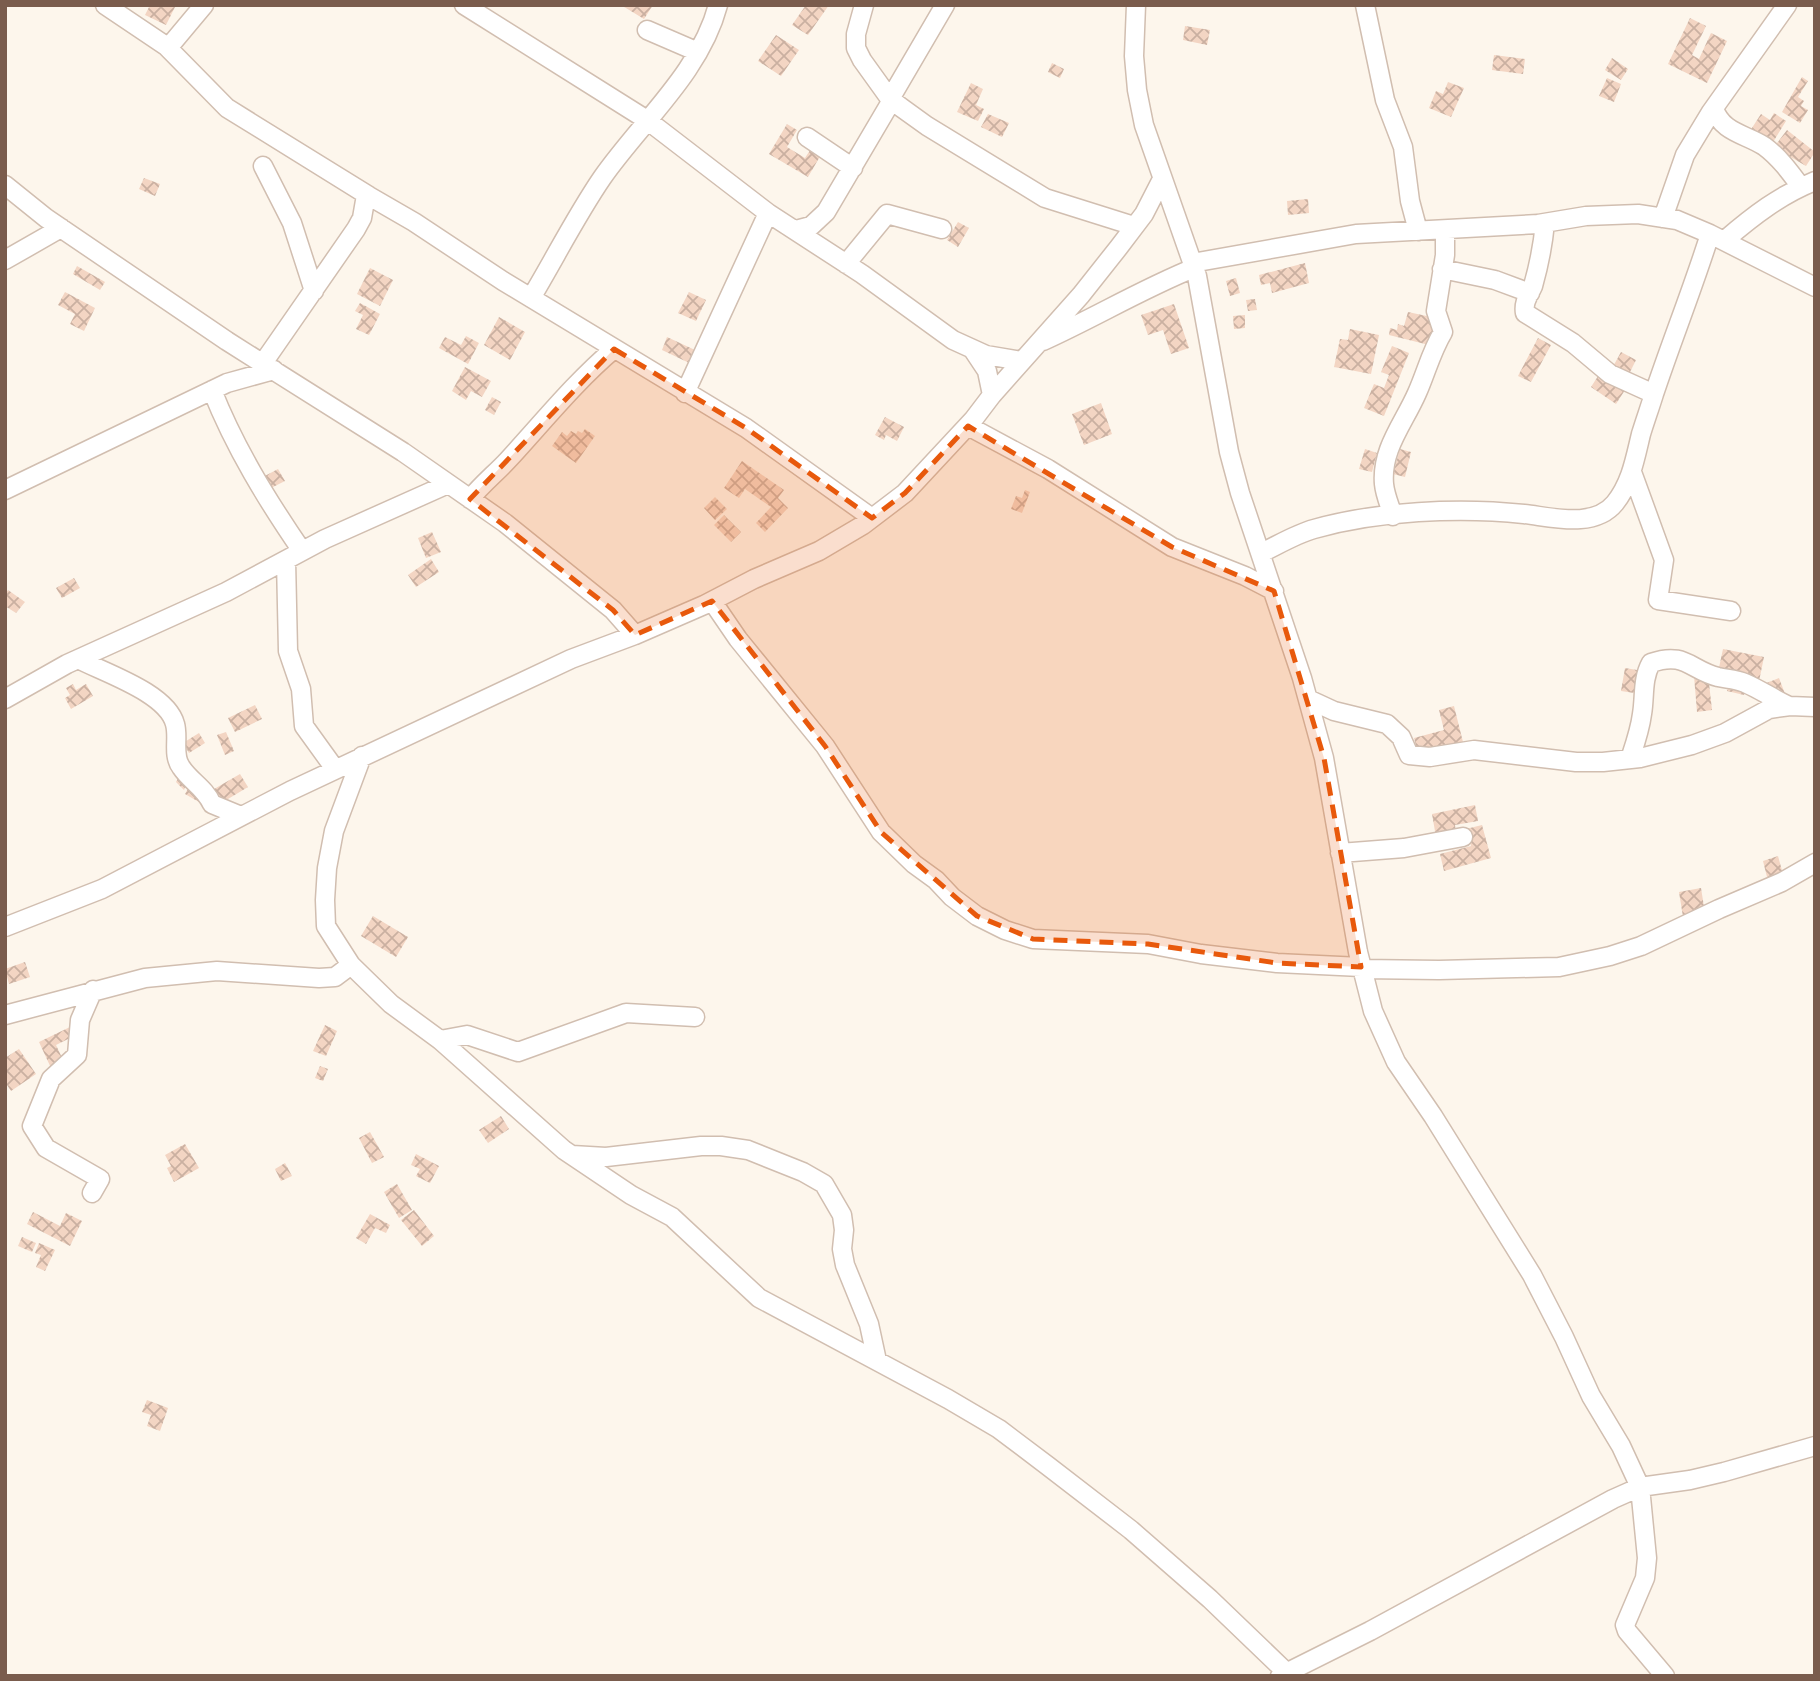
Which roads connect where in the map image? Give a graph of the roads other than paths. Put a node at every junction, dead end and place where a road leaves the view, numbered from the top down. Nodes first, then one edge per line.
1 (105, 5) edge
2 (204, 5) edge
3 (464, 5) edge
4 (718, 5) edge
5 (864, 5) edge
6 (945, 5) edge
7 (1136, 5) edge
8 (1365, 5) edge
9 (1787, 5) edge
10 (647, 30) dead end
11 (168, 48) junction
12 (698, 52) junction
13 (891, 99) junction
14 (1714, 108) junction
15 (647, 121) junction
16 (807, 137) dead end
17 (263, 166) dead end
18 (853, 168) junction
19 (1162, 179) junction
20 (1808, 184) edge
21 (5, 186) edge
22 (366, 195) junction
23 (768, 213) junction
24 (1663, 218) junction
25 (1545, 223) junction
26 (1134, 226) junction
27 (61, 228) junction
28 (942, 229) dead end
29 (796, 230) junction
30 (1445, 230) junction
31 (1418, 231) junction
32 (1717, 237) junction
33 (5, 260) edge
34 (846, 264) junction
35 (1193, 266) junction
36 (1442, 269) junction
37 (1815, 287) edge
38 (314, 292) junction
39 (1530, 293) junction
40 (530, 298) junction
41 (1037, 344) junction
42 (614, 349) junction
43 (973, 350) junction
44 (1022, 361) junction
45 (269, 367) junction
46 (212, 390) junction
47 (685, 393) junction
48 (1654, 394) junction
49 (992, 395) junction
50 (968, 426) junction
51 (1632, 472) junction
52 (448, 484) junction
53 (5, 490) edge
54 (470, 499) junction
55 (1393, 516) junction
56 (873, 518) junction
57 (1261, 554) junction
58 (294, 556) junction
59 (1274, 591) junction
60 (712, 601) junction
61 (1731, 611) dead end
62 (635, 635) junction
63 (78, 659) junction
64 (5, 699) edge
65 (1308, 699) junction
66 (1790, 706) junction
67 (1815, 707) edge
68 (362, 756) junction
69 (1630, 759) junction
70 (335, 769) junction
71 (240, 816) junction
72 (1463, 837) dead end
73 (1340, 853) junction
74 (1815, 863) edge
75 (5, 927) edge
76 (351, 965) junction
77 (1362, 968) junction
78 (93, 990) junction
79 (5, 1015) edge
80 (695, 1017) dead end
81 (440, 1040) junction
82 (572, 1155) junction
83 (92, 1193) dead end
84 (877, 1361) junction
85 (1815, 1446) edge
86 (1640, 1487) junction
87 (1283, 1675) edge
88 (1665, 1676) edge

1 - 11 street
2 - 11 street
3 - 15 street
4 - 12 street
5 - 13 street
6 - 13 street
7 - 19 street
8 - 31 street
9 - 14 street
10 - 12 street
11 - 22 street
12 - 15 street
13 - 18 street
13 - 26 street
14 - 20 street
14 - 24 street
15 - 23 street
15 - 40 street
16 - 18 street
17 - 38 street
18 - 29 street
19 - 26 street
19 - 35 street
20 - 32 street
21 - 27 street
22 - 38 street
22 - 40 street
23 - 29 street
23 - 47 street
24 - 25 street
24 - 32 street
25 - 30 street
25 - 39 street
26 - 41 street
27 - 33 street
27 - 45 street
28 - 34 street
29 - 34 street
30 - 31 street
30 - 36 street
31 - 35 street
32 - 37 street
32 - 48 street
34 - 43 street
35 - 41 street
35 - 57 street
36 - 39 street
36 - 55 street
38 - 45 street
39 - 48 street
40 - 42 street
41 - 44 street
42 - 47 street
42 - 54 street
43 - 44 street
43 - 49 street
44 - 49 street
45 - 46 street
45 - 52 street
46 - 53 street
46 - 58 street
47 - 56 street
48 - 51 street
49 - 50 street
50 - 56 street
50 - 59 street
51 - 55 street
51 - 61 street
52 - 54 street
52 - 58 street
54 - 62 street
55 - 57 street
56 - 60 street
57 - 59 street
58 - 63 street
58 - 70 street
59 - 65 street
60 - 62 street
60 - 77 street
62 - 68 street
63 - 64 street
63 - 71 street
65 - 69 street
65 - 73 street
66 - 67 street
66 - 69 street
66 - 69 street
68 - 70 street
68 - 76 street
70 - 71 street
71 - 75 street
72 - 73 street
73 - 77 street
74 - 77 street
76 - 78 street
76 - 81 street
77 - 86 street
78 - 79 street
78 - 83 street
80 - 81 street
81 - 82 street
82 - 84 street
82 - 84 street
84 - 87 street
85 - 86 street
86 - 87 street
86 - 88 street

